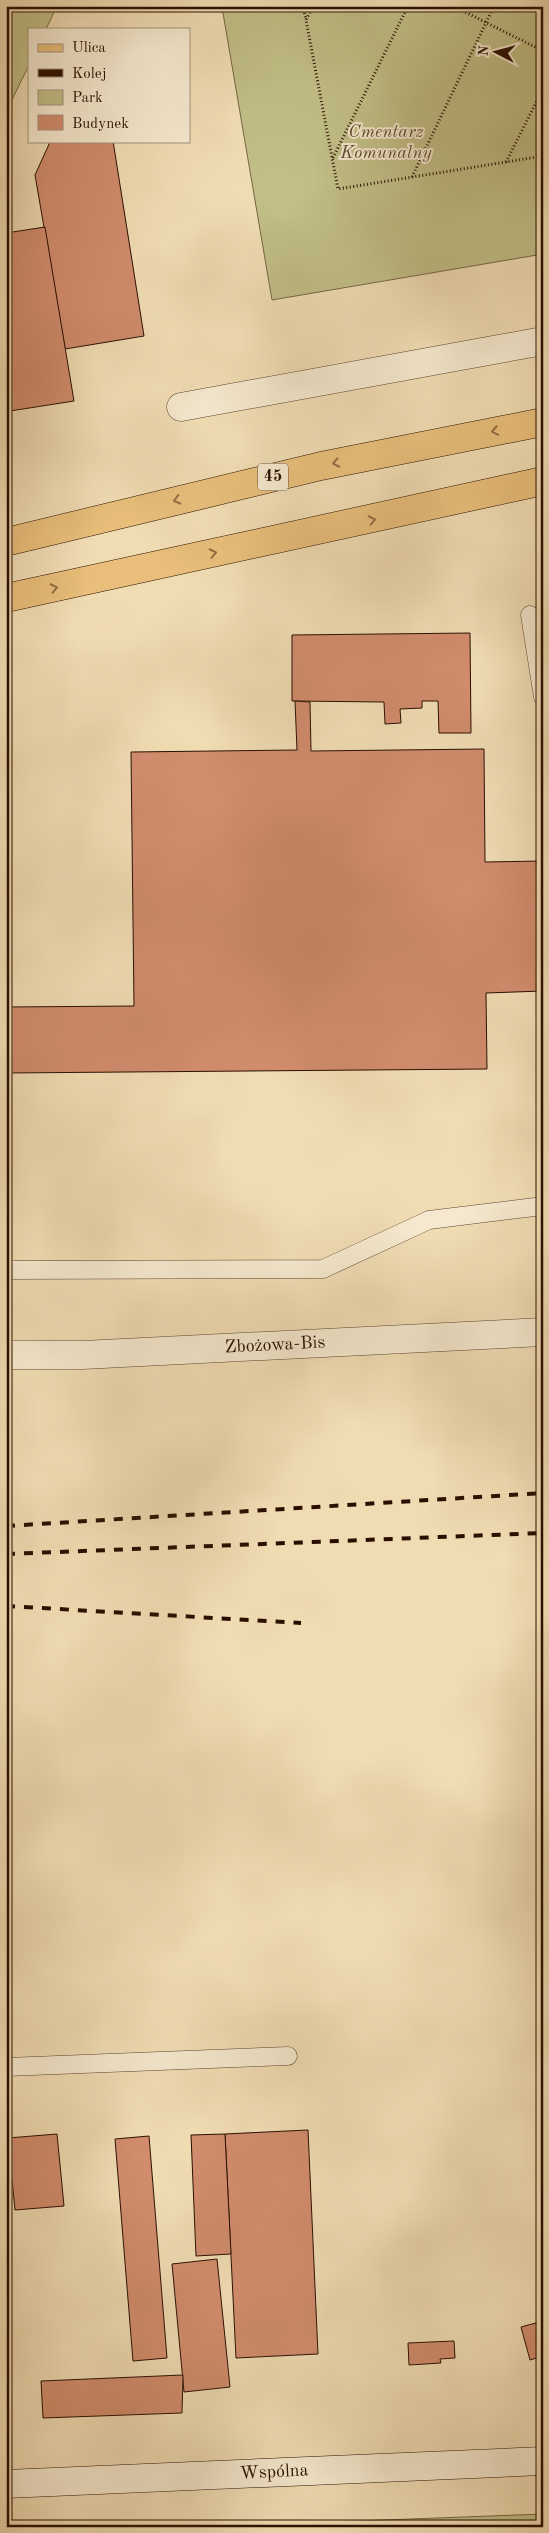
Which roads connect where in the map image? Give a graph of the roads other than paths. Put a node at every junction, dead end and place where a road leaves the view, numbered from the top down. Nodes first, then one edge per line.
1 (543, 341) edge
2 (181, 407) dead end
3 (543, 422) edge
4 (543, 481) edge
5 (6, 542) edge
6 (6, 598) edge
7 (530, 615) dead end
8 (543, 697) edge
9 (543, 1206) edge
10 (6, 1270) edge
11 (543, 1332) edge
12 (6, 1355) edge
13 (288, 2056) dead end
14 (6, 2067) edge
15 (543, 2460) edge
16 (6, 2484) edge

1 - 2 street
3 -> 5 main road, 45
6 -> 4 main road
7 - 8 lane
9 - 10 lane
11 - 12 street, Zbożowa-Bis
13 - 14 lane
15 - 16 street, Wspólna

